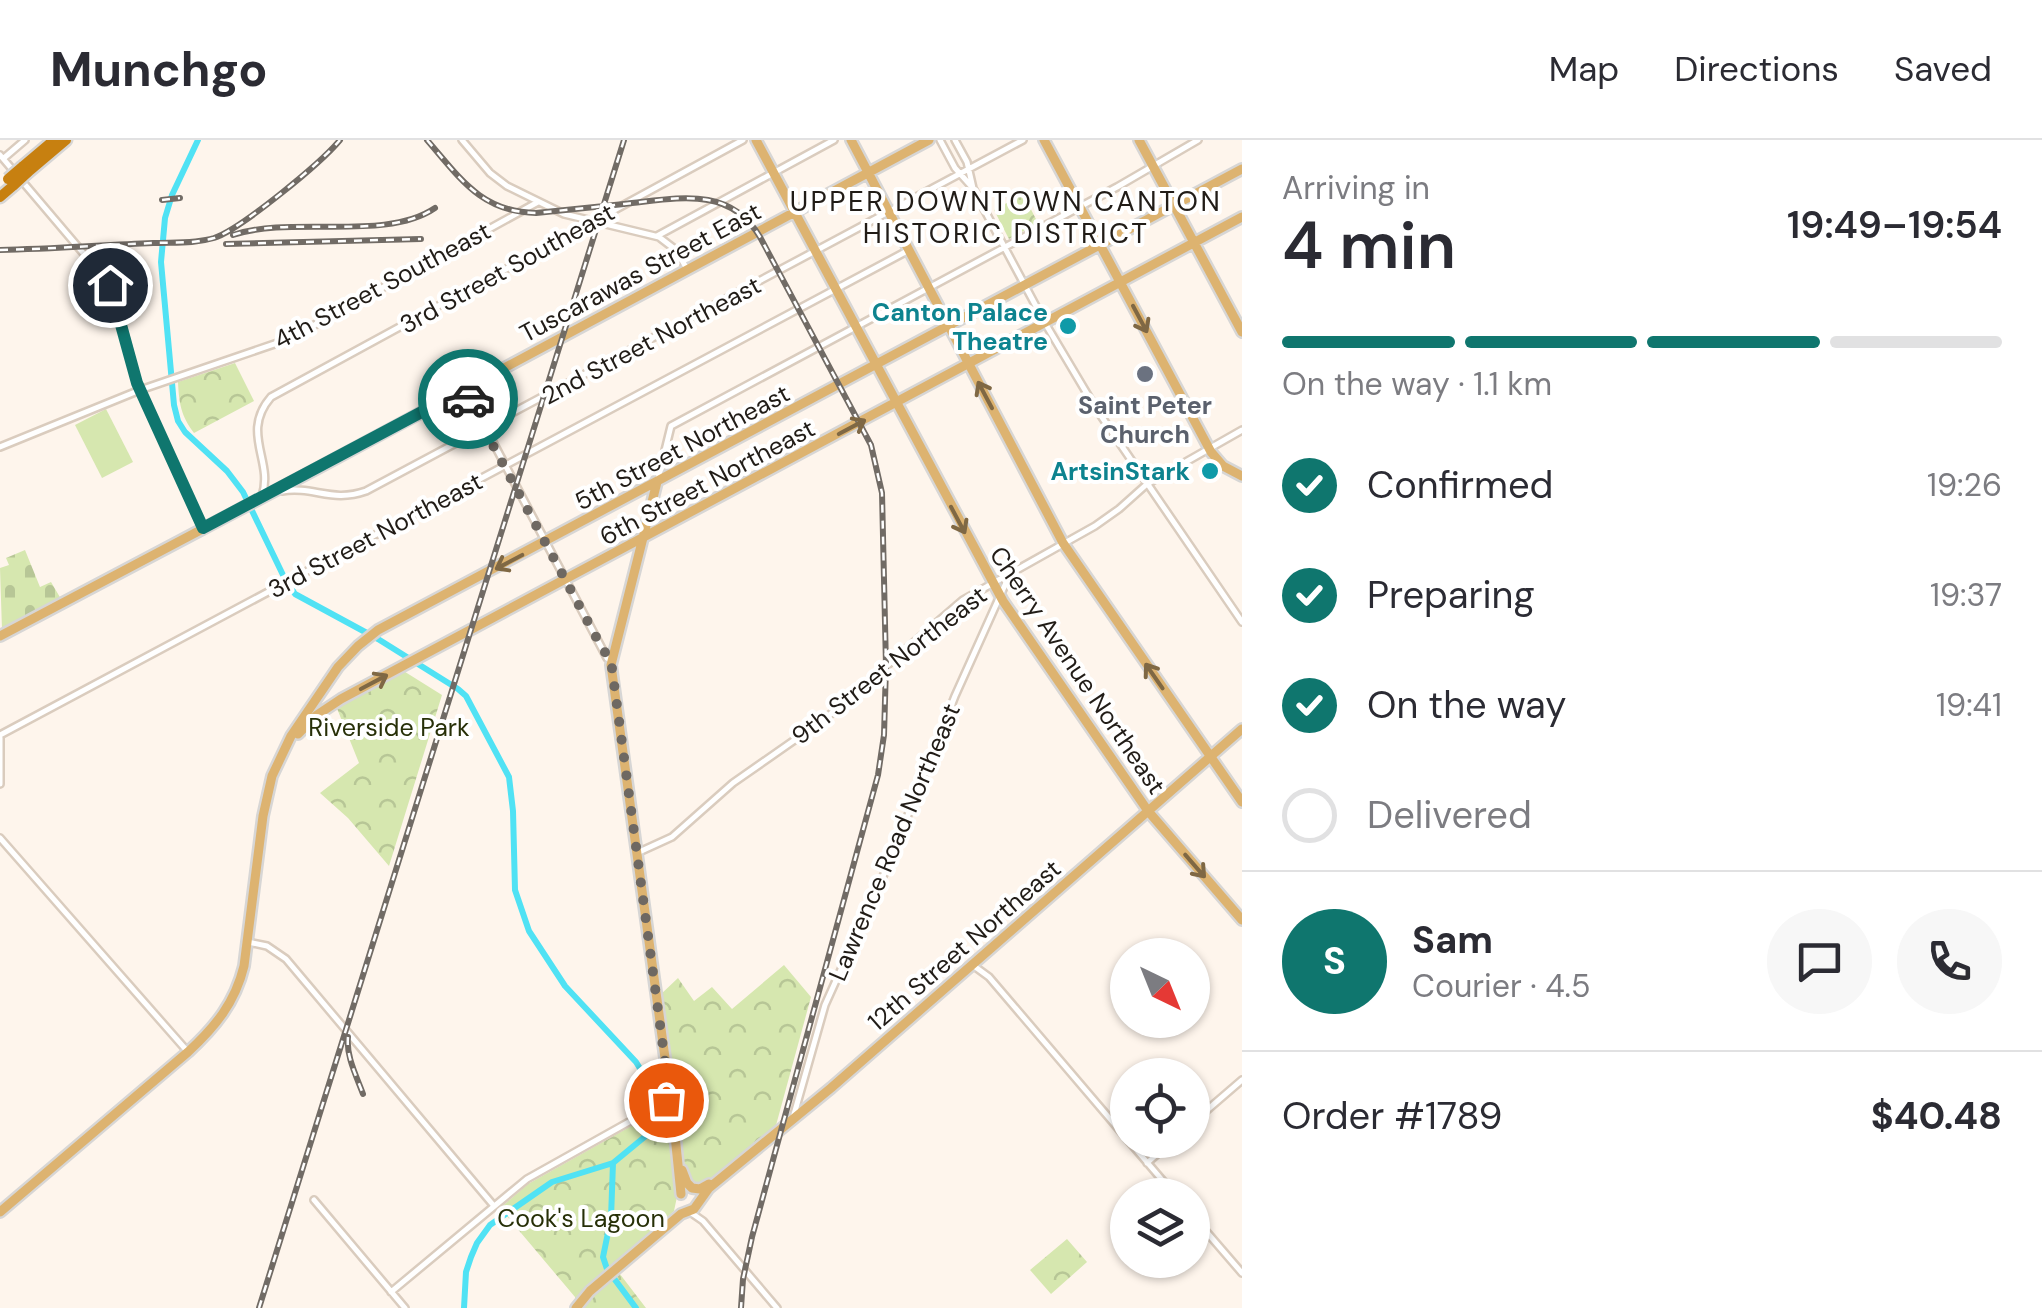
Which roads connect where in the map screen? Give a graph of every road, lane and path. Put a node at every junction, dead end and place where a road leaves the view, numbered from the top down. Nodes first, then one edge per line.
1 (25, 140) edge
2 (54, 140) edge
3 (66, 140) edge
4 (462, 140) edge
5 (743, 140) edge
6 (756, 140) edge
7 (834, 140) edge
8 (851, 140) edge
9 (929, 140) edge
10 (940, 140) edge
11 (955, 140) edge
12 (1023, 140) edge
13 (1044, 140) edge
14 (1139, 140) edge
15 (1198, 140) edge
16 (2, 157) edge
17 (1153, 166) junction
18 (969, 168) junction
19 (1242, 169) edge
20 (25, 170) junction
21 (868, 172) junction
22 (773, 173) junction
23 (959, 174) junction
24 (7, 183) edge
25 (973, 188) junction
26 (0, 197) edge
27 (538, 202) junction
28 (1174, 205) junction
29 (1080, 207) junction
30 (794, 212) junction
31 (889, 212) junction
32 (570, 216) junction
33 (1242, 218) edge
34 (593, 221) junction
35 (571, 233) junction
36 (656, 236) junction
37 (1194, 243) junction
38 (1100, 245) junction
39 (1004, 247) junction
40 (909, 250) junction
41 (815, 252) junction
42 (688, 269) junction
43 (1120, 283) junction
44 (1025, 285) junction
45 (929, 288) junction
46 (835, 289) junction
47 (1045, 323) junction
48 (950, 326) junction
49 (855, 327) junction
50 (1242, 332) edge
51 (968, 364) junction
52 (876, 366) junction
53 (465, 389) junction
54 (140, 390) junction
55 (896, 403) junction
56 (484, 428) junction
57 (1242, 430) edge
58 (0, 447) edge
59 (1208, 448) junction
60 (505, 466) junction
61 (1242, 476) edge
62 (657, 482) junction
63 (1146, 484) junction
64 (261, 498) junction
65 (203, 528) junction
66 (642, 538) junction
67 (545, 542) junction
68 (1063, 544) junction
69 (1013, 571) junction
70 (566, 580) junction
71 (992, 583) junction
72 (999, 595) junction
73 (1242, 622) edge
74 (0, 636) edge
75 (611, 661) junction
76 (1242, 728) edge
77 (0, 736) edge
78 (289, 742) junction
79 (1210, 756) junction
80 (0, 784) edge
81 (1242, 802) edge
82 (1148, 811) junction
83 (0, 838) edge
84 (636, 853) junction
85 (1242, 920) edge
86 (248, 942) junction
87 (972, 964) junction
88 (188, 1052) junction
89 (1242, 1080) edge
90 (667, 1100) junction
91 (1210, 1108) edge
92 (1110, 1119) edge
93 (792, 1120) junction
94 (678, 1154) junction
95 (1144, 1158) edge
96 (1153, 1158) edge
97 (1148, 1162) junction
98 (732, 1171) junction
99 (1161, 1178) edge
100 (314, 1200) dead end
101 (689, 1202) junction
102 (494, 1206) junction
103 (0, 1212) edge
104 (1210, 1236) edge
105 (1242, 1273) edge
106 (391, 1292) junction
107 (405, 1308) edge
108 (576, 1308) edge
109 (777, 1308) edge

1 - 16 street
2 - 20 highway
3 - 20 highway
4 - 27 street
5 - 34 street, 3rd Street Southeast
6 - 22 main road, Cherry Avenue Northeast
7 - 22 street
8 - 21 main road
9 - 21 main road, Tuscarawas Street East
10 - 23 street
11 - 18 street
12 - 18 street, 2nd Street Northeast
13 - 29 main road
14 - 17 main road
15 - 17 street
16 - 54 street
17 - 28 main road
17 - 29 street
18 - 23 street, 2nd Street Northeast
18 - 25 street
19 - 28 main road, 5th Street Northeast
20 - 24 highway, bridge
21 - 30 main road, Tuscarawas Street East
21 - 31 main road
22 - 30 main road, Cherry Avenue Northeast
22 - 36 street
23 - 25 street
23 - 31 street, 2nd Street Northeast
24 - 26 highway
25 - 39 street
27 - 32 street
27 - 54 street, 4th Street Southeast
28 - 37 main road
28 - 38 main road, 5th Street Northeast
29 - 38 main road
29 - 39 street
30 - 41 main road, Cherry Avenue Northeast
30 - 42 main road, Tuscarawas Street East
31 - 40 main road
31 - 41 street, 2nd Street Northeast
32 - 34 street
32 - 35 street
33 - 37 main road, 6th Street Northeast
34 - 35 street, 3rd Street Southeast
34 - 36 street
35 - 64 street, 3rd Street Southeast
36 - 42 street
37 - 43 main road, 6th Street Northeast
37 - 50 main road
38 - 43 main road
38 - 44 main road, 5th Street Northeast
39 - 44 street
39 - 45 street
40 - 45 main road
40 - 46 street, 3rd Street Northeast
41 - 46 main road, Cherry Avenue Northeast
41 - 56 street, 2nd Street Northeast
42 - 53 main road, Tuscarawas Street East
43 - 47 main road, 6th Street Northeast
43 -> 59 main road
44 - 47 street
44 - 48 main road, 5th Street Northeast
45 - 48 main road
45 - 49 street
46 - 49 main road, Cherry Avenue Northeast
46 - 60 street, 3rd Street Northeast
47 - 51 main road, 6th Street Northeast
47 - 63 street
48 - 51 main road
48 - 52 main road, 5th Street Northeast
49 - 52 main road, Cherry Avenue Northeast
49 - 62 street
51 - 55 main road, 6th Street Northeast
68 -> 51 main road
52 - 55 main road, Cherry Avenue Northeast
52 - 62 main road, 5th Street Northeast
53 - 56 street
53 - 64 main road, Tuscarawas Street East
54 - 58 street, 4th Street Southeast
54 - 65 street
66 -> 55 main road, 6th Street Northeast
55 -> 71 main road, Cherry Avenue Northeast
56 - 60 street
56 - 64 street, 2nd Street Northeast
57 - 59 street, 9th Street Northeast
59 - 61 main road
59 - 63 street, 9th Street Northeast
60 - 67 street
60 - 77 street, 3rd Street Northeast
62 - 66 main road
62 - 67 main road, 5th Street Northeast
63 - 68 street, 9th Street Northeast
63 - 73 street
64 - 65 main road, Tuscarawas Street East
65 - 74 main road, Tuscarawas Street East
66 - 70 main road, 6th Street Northeast
66 - 75 main road
67 - 70 street
67 -> 78 main road, 5th Street Northeast
68 - 69 street, 9th Street Northeast
79 -> 68 main road
69 - 71 street, 9th Street Northeast
69 - 72 street, Lawrence Road Northeast
70 - 75 street
78 -> 70 main road, 6th Street Northeast
71 - 72 main road, Cherry Avenue Northeast
71 - 84 street, 9th Street Northeast
72 - 82 main road, Cherry Avenue Northeast
72 - 93 street, Lawrence Road Northeast
75 - 84 main road
76 - 79 main road, 12th Street Northeast
77 - 80 street
78 - 86 main road, 5th Street Northeast
79 - 81 main road
79 - 82 main road, 12th Street Northeast
82 -> 85 main road, Cherry Avenue Northeast
82 - 87 main road, 12th Street Northeast
83 - 88 street
84 - 90 main road
86 - 88 main road, 5th Street Northeast
86 - 102 street
87 - 92 street
87 - 93 main road, 12th Street Northeast
88 - 103 main road, 5th Street Northeast
89 - 91 street
90 - 94 main road
90 - 102 street
93 - 98 main road, 12th Street Northeast
94 - 98 main road
94 - 101 main road
95 - 97 street
96 - 97 street
97 - 99 street
98 - 101 main road, 12th Street Northeast
100 - 106 street
101 - 108 main road, 12th Street Northeast
101 - 109 street
102 - 106 street
104 - 105 street
106 - 107 street

